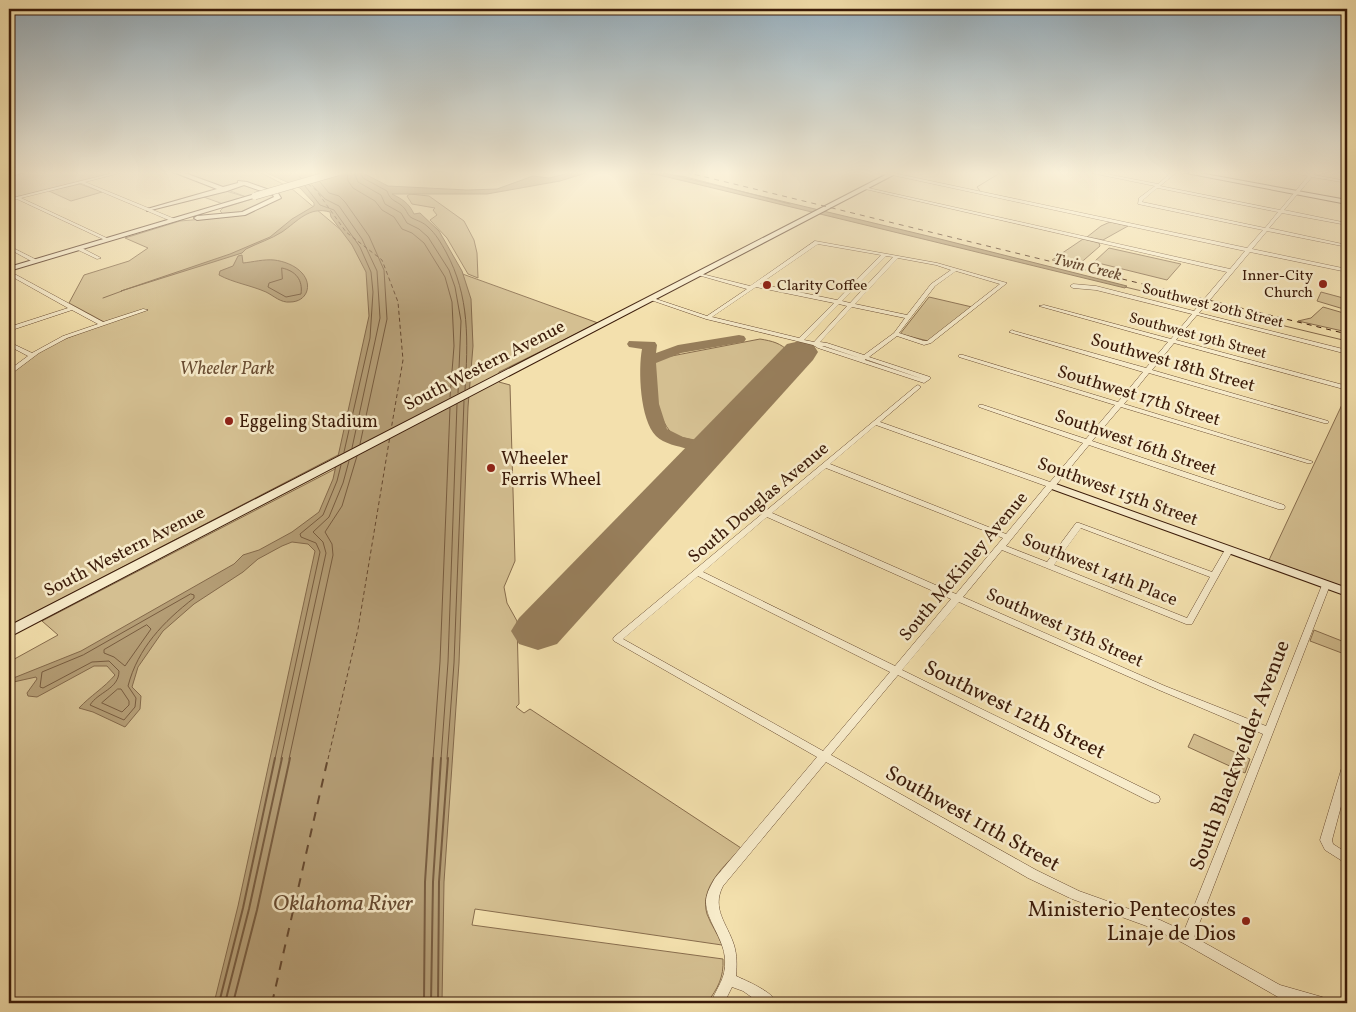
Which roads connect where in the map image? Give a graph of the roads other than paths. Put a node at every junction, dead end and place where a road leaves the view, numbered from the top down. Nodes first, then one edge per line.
1 (62, 219) edge
2 (176, 219) edge
3 (805, 219) edge
4 (1002, 219) edge
5 (1106, 219) edge
6 (1218, 219) edge
7 (1273, 219) edge
8 (1324, 219) edge
9 (1347, 224) edge
10 (1265, 229) junction
11 (107, 240) junction
12 (1347, 246) edge
13 (9, 247) edge
14 (78, 248) junction
15 (1248, 250) junction
16 (884, 255) junction
17 (896, 257) junction
18 (99, 258) dead end
19 (35, 261) junction
20 (9, 269) edge
21 (955, 269) junction
22 (1230, 271) junction
23 (1347, 271) edge
24 (9, 273) edge
25 (700, 274) junction
26 (1073, 286) dead end
27 (752, 287) junction
28 (651, 299) junction
29 (837, 303) junction
30 (851, 305) junction
31 (1042, 306) dead end
32 (72, 308) junction
33 (1200, 308) junction
34 (146, 310) dead end
35 (908, 317) junction
36 (708, 318) junction
37 (102, 324) junction
38 (9, 328) edge
39 (1012, 332) dead end
40 (896, 334) junction
41 (801, 340) junction
42 (1172, 340) junction
43 (9, 344) edge
44 (815, 344) junction
45 (1347, 352) edge
46 (32, 356) junction
47 (961, 356) dead end
48 (863, 359) junction
49 (1148, 371) junction
50 (9, 373) edge
51 (918, 387) dead end
52 (1347, 388) edge
53 (1120, 405) junction
54 (981, 406) dead end
55 (1326, 422) dead end
56 (876, 423) junction
57 (1089, 443) junction
58 (1309, 462) dead end
59 (825, 465) junction
60 (1052, 486) junction
61 (1281, 506) dead end
62 (767, 514) junction
63 (1007, 538) junction
64 (1000, 546) junction
65 (1229, 550) junction
66 (1049, 566) junction
67 (697, 572) junction
68 (1214, 576) junction
69 (1326, 585) junction
70 (1347, 592) edge
71 (957, 598) junction
72 (9, 632) edge
73 (617, 639) joint
74 (896, 670) junction
75 (1269, 732) junction
76 (825, 756) junction
77 (1347, 768) edge
78 (1155, 799) dead end
79 (1347, 859) edge
80 (1187, 939) junction
81 (729, 979) junction
82 (717, 1003) edge
83 (771, 1003) edge
84 (1322, 1003) edge

1 - 11 street
2 - 11 main road
3 - 25 main road, South Western Avenue
4 - 22 street
5 - 15 street
6 - 10 street
7 - 10 street, South McKinley Avenue
8 - 9 street
10 - 12 street
10 - 15 street, South McKinley Avenue
11 - 14 main road
13 - 19 street
14 - 18 street
14 - 19 main road
15 - 22 street, South McKinley Avenue
15 - 23 street
16 - 17 street
16 - 27 street
16 - 29 street
17 - 21 street
17 - 30 street
19 - 20 main road
21 - 35 street
21 - 40 street
22 - 33 street, South McKinley Avenue
24 - 32 street
25 - 27 street
25 - 28 main road, South Western Avenue
26 - 33 street, Southwest 20th Street
27 - 29 street
27 - 36 street
28 - 36 street
28 - 72 main road, South Western Avenue
29 - 30 street
29 - 41 street
30 - 35 street
30 - 44 street
31 - 42 street, Southwest 19th Street
32 - 37 street
32 - 38 street
33 - 42 street, South McKinley Avenue
33 - 45 street, Southwest 20th Street
34 - 37 street
35 - 40 street
36 - 41 street
37 - 46 street
39 - 49 street, Southwest 18th Street
40 - 48 street
41 - 44 street
42 - 49 street, South McKinley Avenue
42 - 52 street, Southwest 19th Street
43 - 46 street
44 - 48 street
46 - 50 street
47 - 53 street, Southwest 17th Street
48 - 48 street
49 - 53 street, South McKinley Avenue
49 - 55 street, Southwest 18th Street
51 - 56 street, South Douglas Avenue
53 - 57 street, South McKinley Avenue
53 - 58 street, Southwest 17th Street
54 - 57 street, Southwest 16th Street
56 - 59 street, South Douglas Avenue
56 - 60 street, Southwest 15th Street
57 - 60 street, South McKinley Avenue
57 - 61 street, Southwest 16th Street
59 - 62 street, South Douglas Avenue
59 - 63 street
60 - 63 street, South McKinley Avenue
60 - 65 main road, Southwest 15th Street
62 - 67 street, South Douglas Avenue
62 - 71 street, Southwest 13th Street
63 - 64 street, South McKinley Avenue
64 - 66 street, Southwest 14th Place
64 - 71 street, South McKinley Avenue
65 - 68 street
65 - 69 main road, Southwest 15th Street
66 - 68 street
66 - 68 street, Southwest 14th Place
67 - 73 street, South Douglas Avenue
67 - 74 street, Southwest 12th Street
69 - 70 main road, Southwest 15th Street
69 - 75 street, South Blackwelder Avenue
71 - 74 street, South McKinley Avenue
71 - 75 street, Southwest 13th Street
73 - 76 street, Southwest 11th Street
74 - 76 street, South McKinley Avenue
74 - 78 street, Southwest 12th Street
75 - 80 street, South Blackwelder Avenue
76 - 80 street, Southwest 11th Street
76 - 81 street, South McKinley Avenue
77 - 79 street
80 - 84 street, Southwest 11th Street
81 - 82 street, South McKinley Avenue
81 - 83 street

